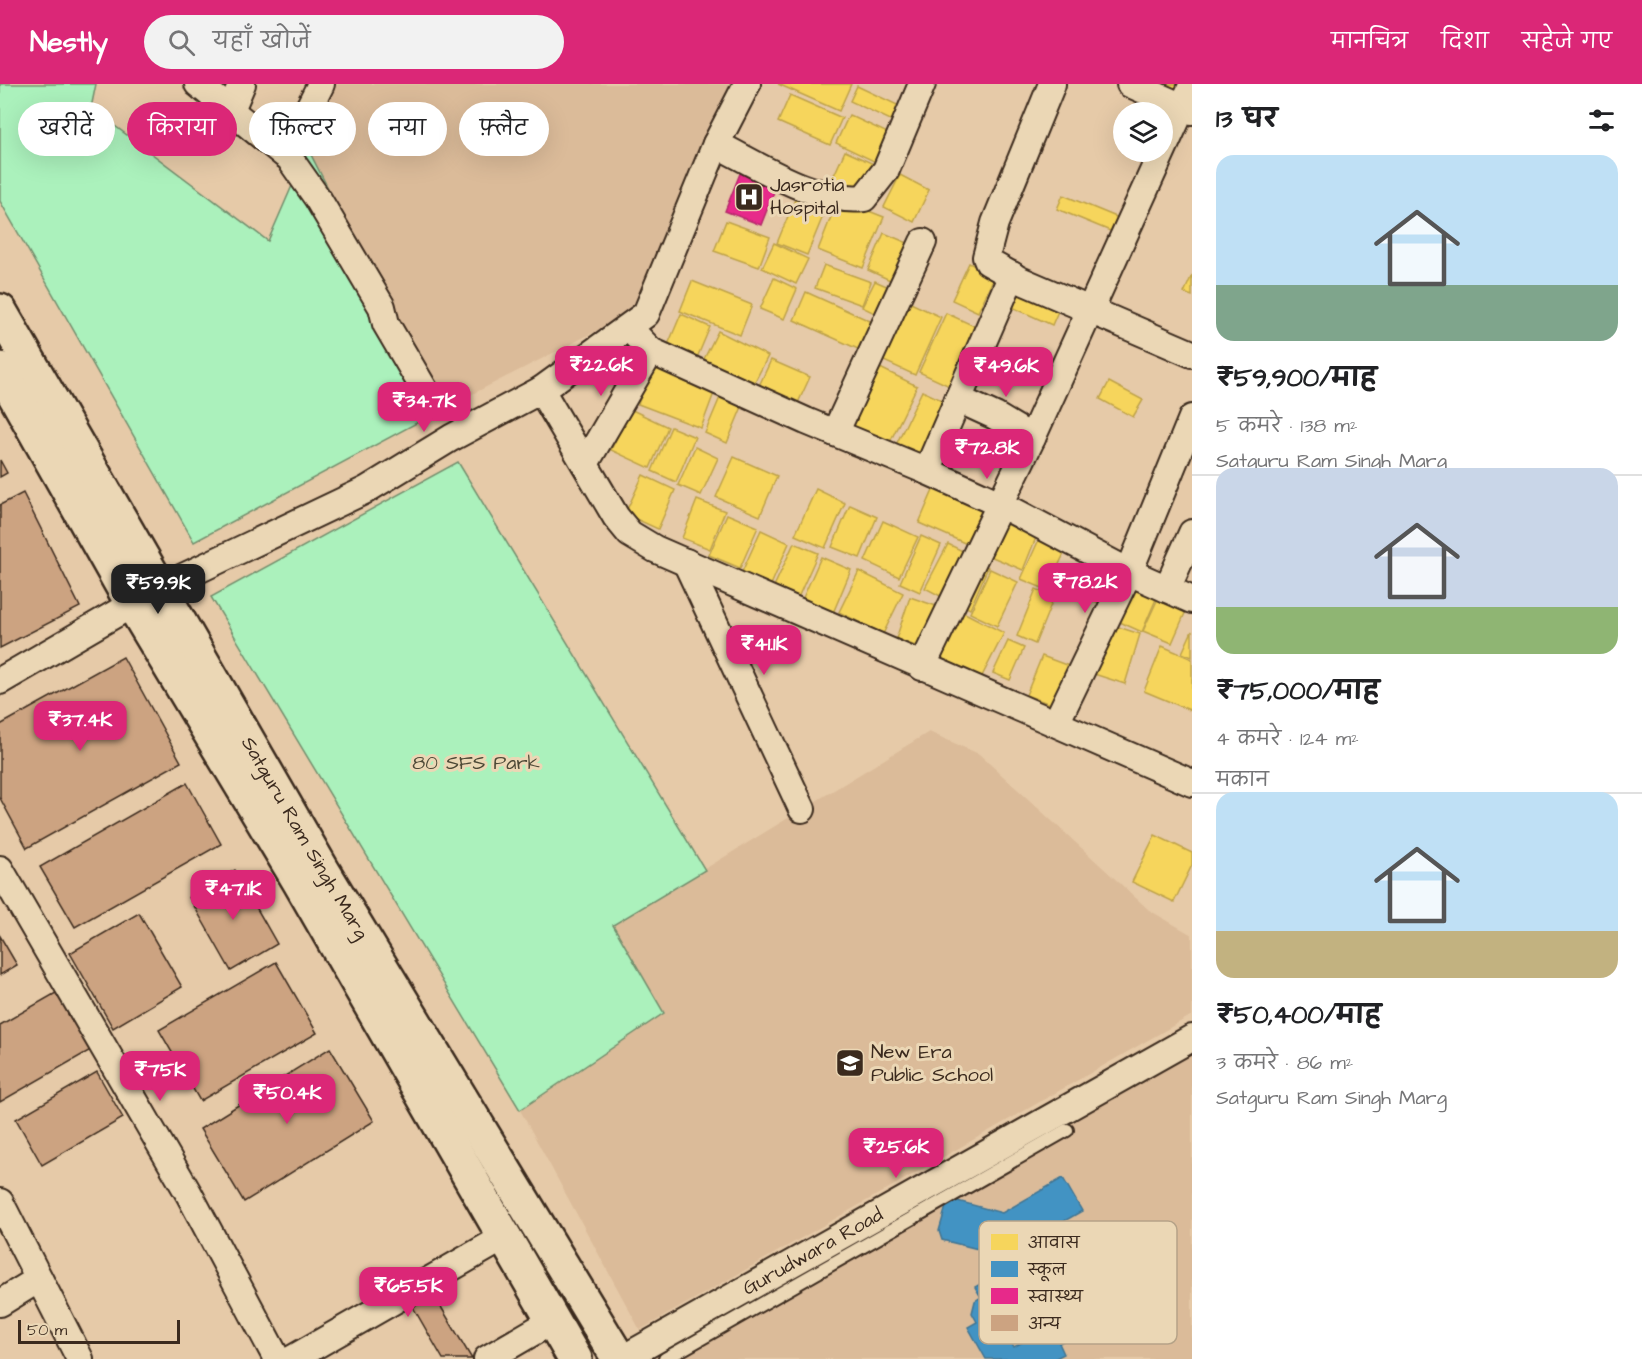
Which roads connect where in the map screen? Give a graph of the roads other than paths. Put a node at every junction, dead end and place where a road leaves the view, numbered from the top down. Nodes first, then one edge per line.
1 (198, 84) edge
2 (242, 84) edge
3 (321, 84) edge
4 (747, 84) edge
5 (922, 84) edge
6 (1052, 84) edge
7 (1130, 84) edge
8 (221, 102) edge
9 (234, 102) edge
10 (1189, 102) edge
11 (237, 115) edge
12 (716, 144) junction
13 (292, 162) dead end
14 (923, 242) dead end
15 (1012, 275) junction
16 (1090, 309) junction
17 (0, 311) edge
18 (629, 328) junction
19 (651, 351) junction
20 (1192, 354) edge
21 (0, 369) edge
22 (541, 390) junction
23 (958, 399) junction
24 (1192, 418) edge
25 (835, 433) junction
26 (451, 438) junction
27 (1032, 438) junction
28 (585, 464) junction
29 (927, 471) junction
30 (1000, 504) junction
31 (1192, 533) edge
32 (686, 562) junction
33 (1129, 573) junction
34 (160, 588) junction
35 (1167, 589) junction
36 (1192, 600) edge
37 (132, 605) junction
38 (922, 667) junction
39 (0, 681) edge
40 (1056, 723) junction
41 (1192, 783) edge
42 (802, 809) dead end
43 (0, 869) edge
44 (1192, 1038) edge
45 (1067, 1130) dead end
46 (0, 1202) edge
47 (503, 1238) junction
48 (39, 1279) junction
49 (0, 1303) edge
50 (552, 1320) junction
51 (80, 1359) edge
52 (277, 1359) edge
53 (292, 1359) edge
54 (487, 1359) edge
55 (575, 1359) edge
56 (621, 1359) edge
57 (666, 1359) edge

1 - 8 street
2 - 9 street
3 - 11 street
4 - 12 street
5 - 12 street
6 - 15 street
7 - 10 street
10 - 16 street
12 - 18 street
13 - 26 street
14 - 25 street
15 - 16 street
15 - 23 street
16 - 20 street
16 - 27 street
17 - 34 main road, Satguru Ram Singh Marg
18 - 19 street
18 - 22 street
19 - 25 street
19 - 28 street
21 - 37 main road, Satguru Ram Singh Marg
22 - 26 street
22 - 28 street
23 - 27 street
23 - 29 street
24 - 33 street
25 - 29 street
26 - 34 street
27 - 30 street
28 - 32 street
29 - 30 street
30 - 33 street
30 - 38 street
31 - 35 street
32 - 38 street
32 - 42 street
33 - 35 street
33 - 40 street
34 - 37 street
34 - 56 main road, Satguru Ram Singh Marg
35 - 36 street
37 - 39 street
37 - 47 main road, Satguru Ram Singh Marg
38 - 40 street
40 - 41 street
43 - 52 street
44 - 56 street, Gurudwara Road
45 - 57 lane
46 - 48 street
47 - 50 main road, Satguru Ram Singh Marg
47 - 53 street
48 - 49 street
48 - 51 street
50 - 54 street
50 - 55 main road, Satguru Ram Singh Marg

